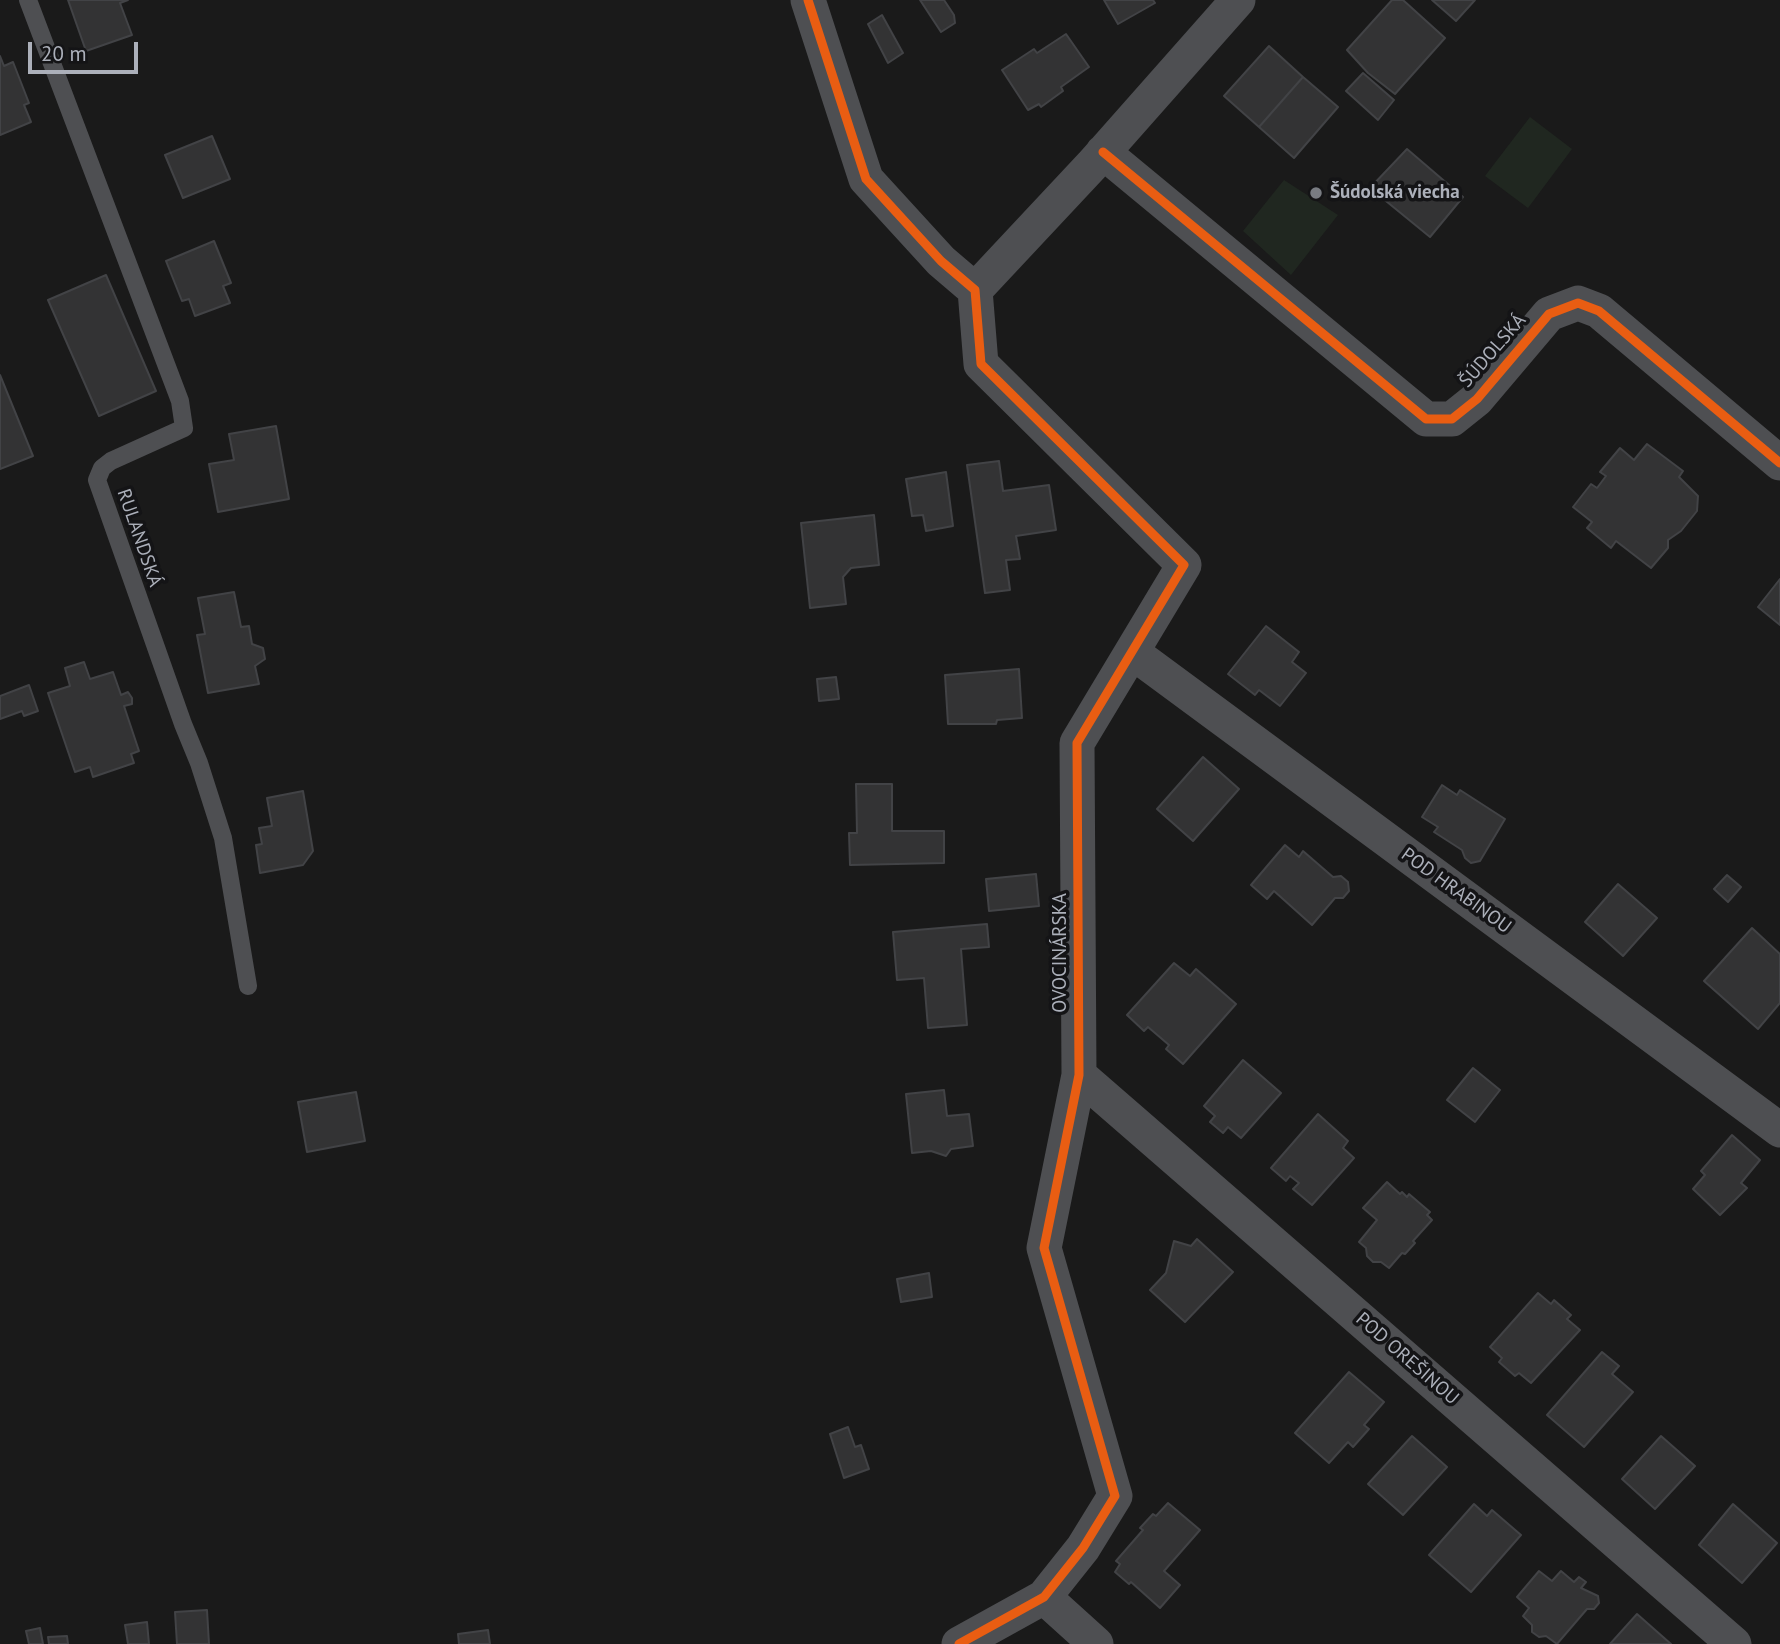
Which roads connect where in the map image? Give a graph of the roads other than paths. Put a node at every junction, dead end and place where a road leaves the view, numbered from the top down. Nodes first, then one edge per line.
1 (28, 0) edge
2 (807, 0) edge
3 (1238, 0) edge
4 (1103, 152) junction
5 (975, 290) junction
6 (1780, 463) edge
7 (1132, 652) junction
8 (248, 986) dead end
9 (1079, 1075) junction
10 (1780, 1130) edge
11 (1044, 1597) junction
12 (959, 1644) edge
13 (1096, 1644) edge
14 (1734, 1644) edge

1 - 8 lane, RULANDSKÁ
2 - 5 street
3 - 4 street
4 - 5 street
4 - 6 street, ŠÚDOLSKÁ
5 - 7 street, OVOCINÁRSKA
7 - 9 street, OVOCINÁRSKA
7 - 10 street, POD HRABINOU
9 - 11 street, OVOCINÁRSKA
9 - 14 street, POD OREŠINOU
11 - 12 street, OVOCINÁRSKA
11 - 13 street

